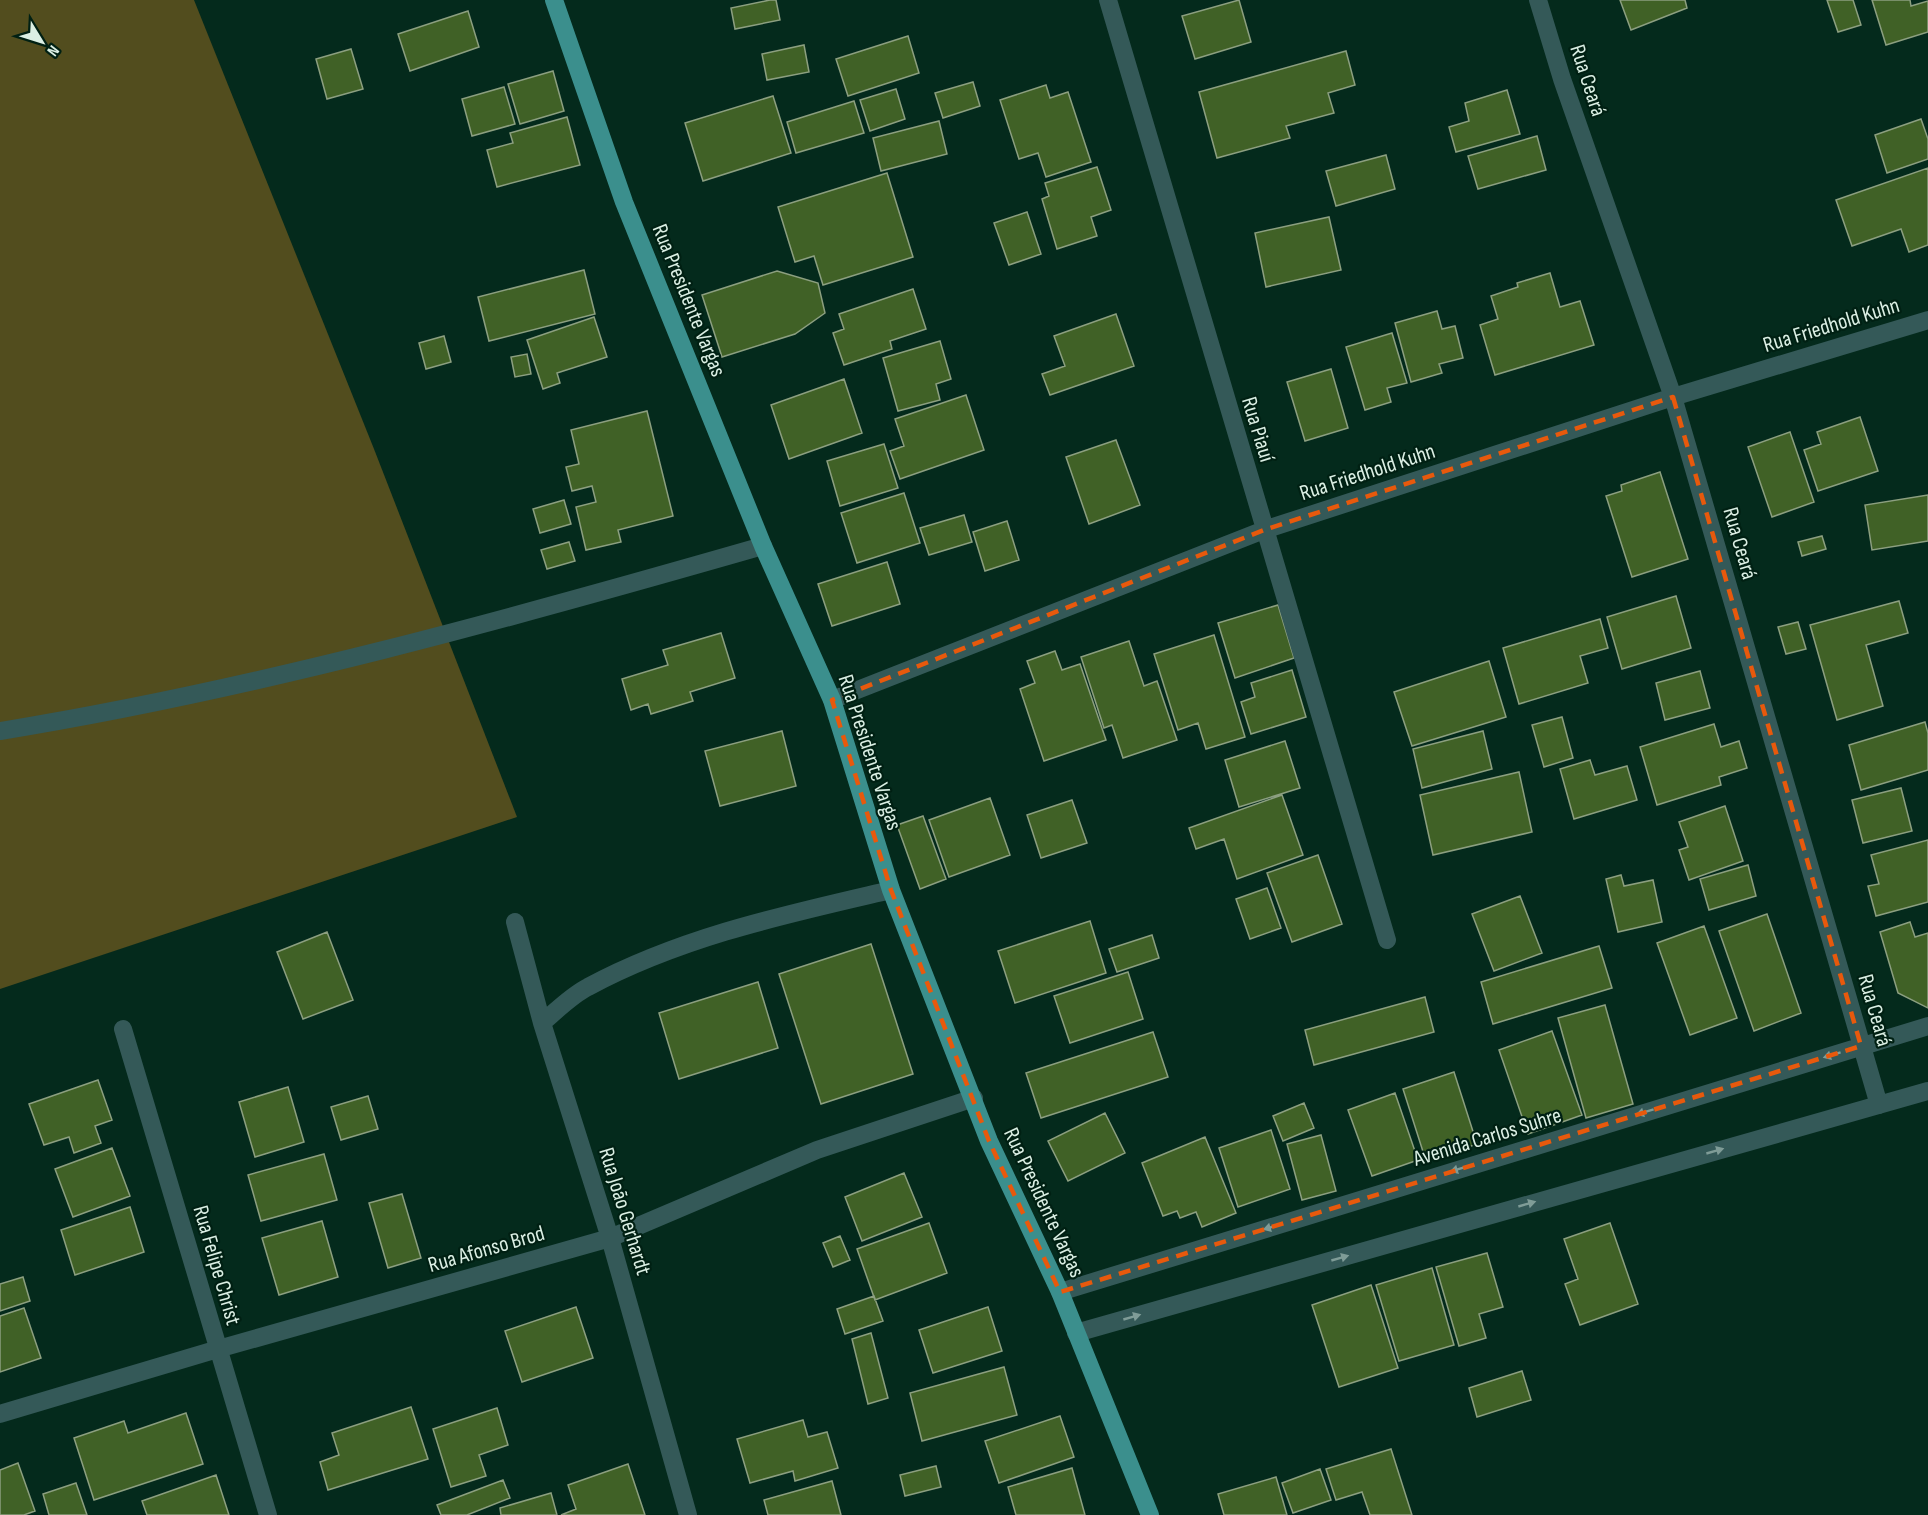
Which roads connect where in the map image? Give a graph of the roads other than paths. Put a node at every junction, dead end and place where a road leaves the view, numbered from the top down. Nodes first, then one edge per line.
1 (554, 0) edge
2 (1108, 0) edge
3 (1538, 0) edge
4 (1928, 320) edge
5 (1674, 397) junction
6 (1264, 530) junction
7 (764, 546) junction
8 (832, 700) junction
9 (0, 731) edge
10 (891, 890) junction
11 (515, 922) dead end
12 (1387, 940) dead end
13 (542, 1023) junction
14 (1928, 1026) edge
15 (123, 1029) dead end
16 (1861, 1046) junction
17 (1928, 1091) edge
18 (974, 1098) junction
19 (1879, 1105) junction
20 (610, 1238) junction
21 (1059, 1292) junction
22 (1076, 1332) junction
23 (218, 1349) junction
24 (0, 1414) edge
25 (268, 1515) edge
26 (688, 1515) edge
27 (1150, 1515) edge

1 - 7 main road, Rua Presidente Vargas
2 - 6 street, Rua Piauí
3 - 5 street, Rua Ceará
4 - 5 street, Rua Friedhold Kuhn
5 - 6 street, Rua Friedhold Kuhn
5 - 16 street, Rua Ceará
6 - 8 street, Rua Friedhold Kuhn
6 - 12 street, Rua Piauí
7 - 8 main road, Rua Presidente Vargas
7 - 9 street
8 - 10 main road, Rua Presidente Vargas
10 - 13 street
10 - 18 main road, Rua Presidente Vargas
11 - 13 street, Rua João Gerhardt
13 - 20 street, Rua João Gerhardt
14 - 16 street, Avenida Carlos Suhre
15 - 23 street, Rua Felipe Christ
16 - 19 street, Rua Ceará
16 -> 21 street, Avenida Carlos Suhre
17 - 19 street
18 - 20 street, Rua Afonso Brod
18 - 21 main road, Rua Presidente Vargas
22 -> 19 street
20 - 23 street, Rua Afonso Brod
20 - 26 street, Rua João Gerhardt
21 - 22 main road, Rua Presidente Vargas
22 - 27 main road, Rua Presidente Vargas
23 - 24 street, Rua Afonso Brod
23 - 25 street, Rua Felipe Christ

